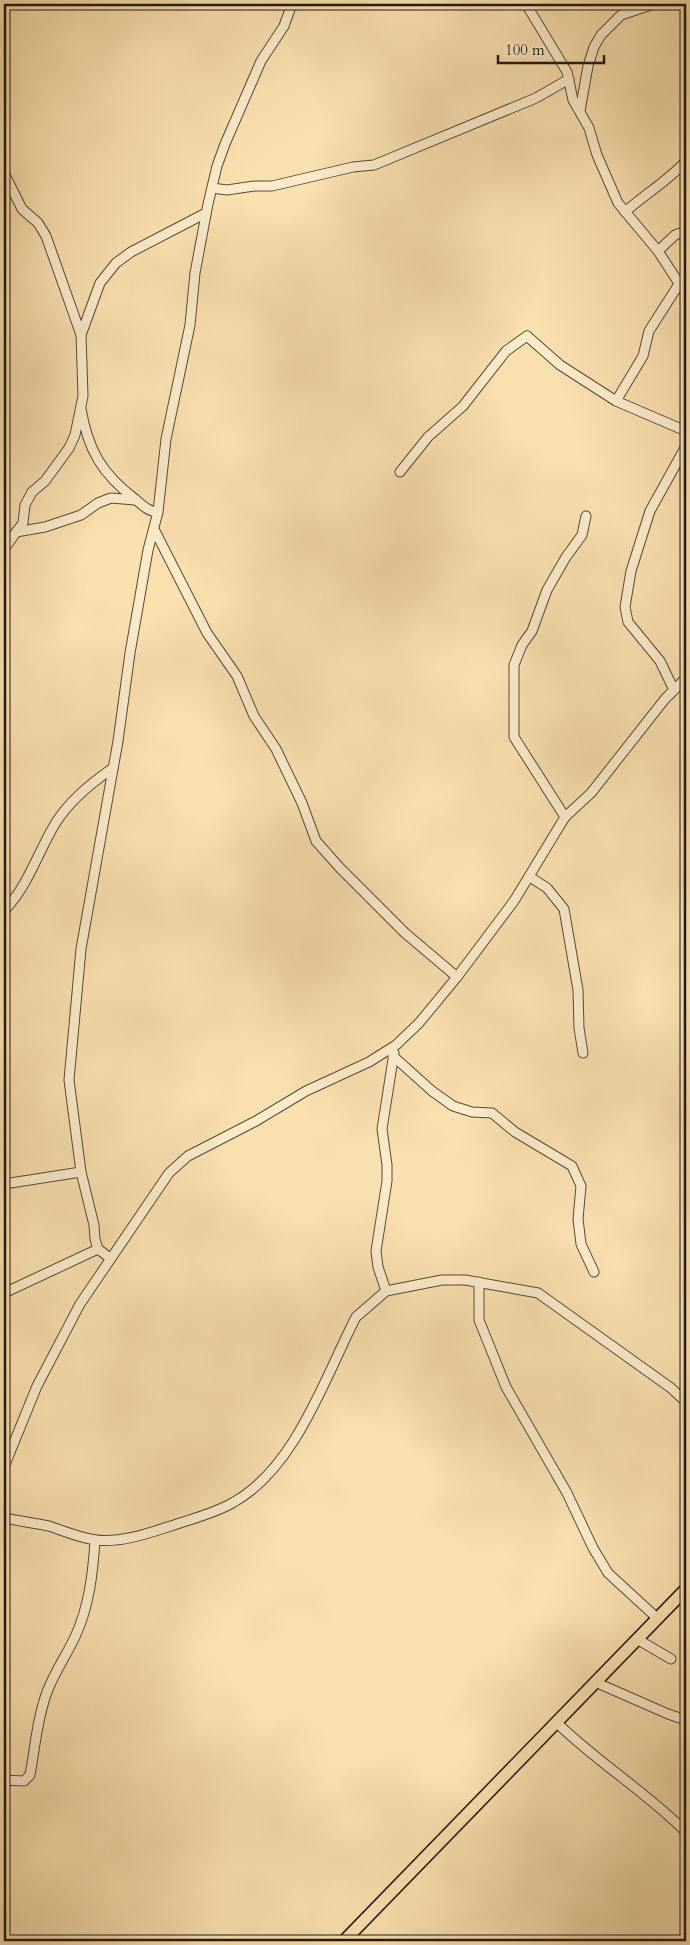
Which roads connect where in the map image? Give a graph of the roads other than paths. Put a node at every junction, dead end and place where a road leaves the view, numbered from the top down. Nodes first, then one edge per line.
1 (292, 4) edge
2 (526, 4) edge
3 (654, 4) edge
4 (569, 79) junction
5 (580, 111) junction
6 (686, 161) edge
7 (4, 173) edge
8 (212, 188) junction
9 (625, 212) junction
10 (206, 214) junction
11 (686, 231) edge
12 (658, 251) junction
13 (683, 287) edge
14 (81, 335) junction
15 (616, 402) junction
16 (81, 409) junction
17 (686, 431) edge
18 (686, 446) edge
19 (400, 472) dead end
20 (136, 500) junction
21 (158, 512) junction
22 (586, 516) dead end
23 (154, 529) junction
24 (16, 532) junction
25 (4, 548) edge
26 (686, 678) edge
27 (674, 690) junction
28 (113, 768) junction
29 (565, 817) junction
30 (530, 877) junction
31 (4, 911) edge
32 (457, 978) junction
33 (396, 1046) junction
34 (583, 1053) dead end
35 (393, 1056) junction
36 (81, 1172) junction
37 (4, 1184) edge
38 (98, 1249) junction
39 (110, 1258) junction
40 (594, 1272) dead end
41 (479, 1282) junction
42 (386, 1291) junction
43 (4, 1293) edge
44 (686, 1402) edge
45 (4, 1467) edge
46 (4, 1518) edge
47 (95, 1540) junction
48 (686, 1589) edge
49 (657, 1618) junction
50 (637, 1638) junction
51 (671, 1659) dead end
52 (595, 1682) junction
53 (686, 1720) edge
54 (556, 1722) junction
55 (4, 1780) edge
56 (686, 1832) edge
57 (344, 1941) edge

1 - 8 street
2 - 4 street
3 - 5 street
4 - 5 street
4 - 8 street
5 - 9 street
6 - 9 street
7 - 14 street
8 - 10 street
9 - 12 street
10 - 14 street
10 - 21 street
11 - 12 street
12 - 13 street
13 - 15 street
14 - 16 street
15 - 17 street
15 - 19 street
16 - 20 street
16 - 24 street
18 - 27 street
20 - 21 street
20 - 24 street
21 - 23 street
22 - 29 street
23 - 28 street
23 - 32 street
24 - 25 street
26 - 27 street
27 - 29 street
28 - 31 street
28 - 36 street
29 - 30 street
30 - 32 street
30 - 34 street
32 - 33 street
33 - 35 street
33 - 39 street
35 - 40 street
35 - 42 street
36 - 37 street
36 - 38 street
38 - 39 street
38 - 43 street
39 - 45 street
41 - 42 street
41 - 44 street
41 - 49 street
42 - 47 street
46 - 47 street
47 - 55 street
48 - 49 main road
49 - 50 main road
50 - 51 street
50 - 52 main road
52 - 53 street
52 - 54 main road
54 - 56 street
54 - 57 main road

